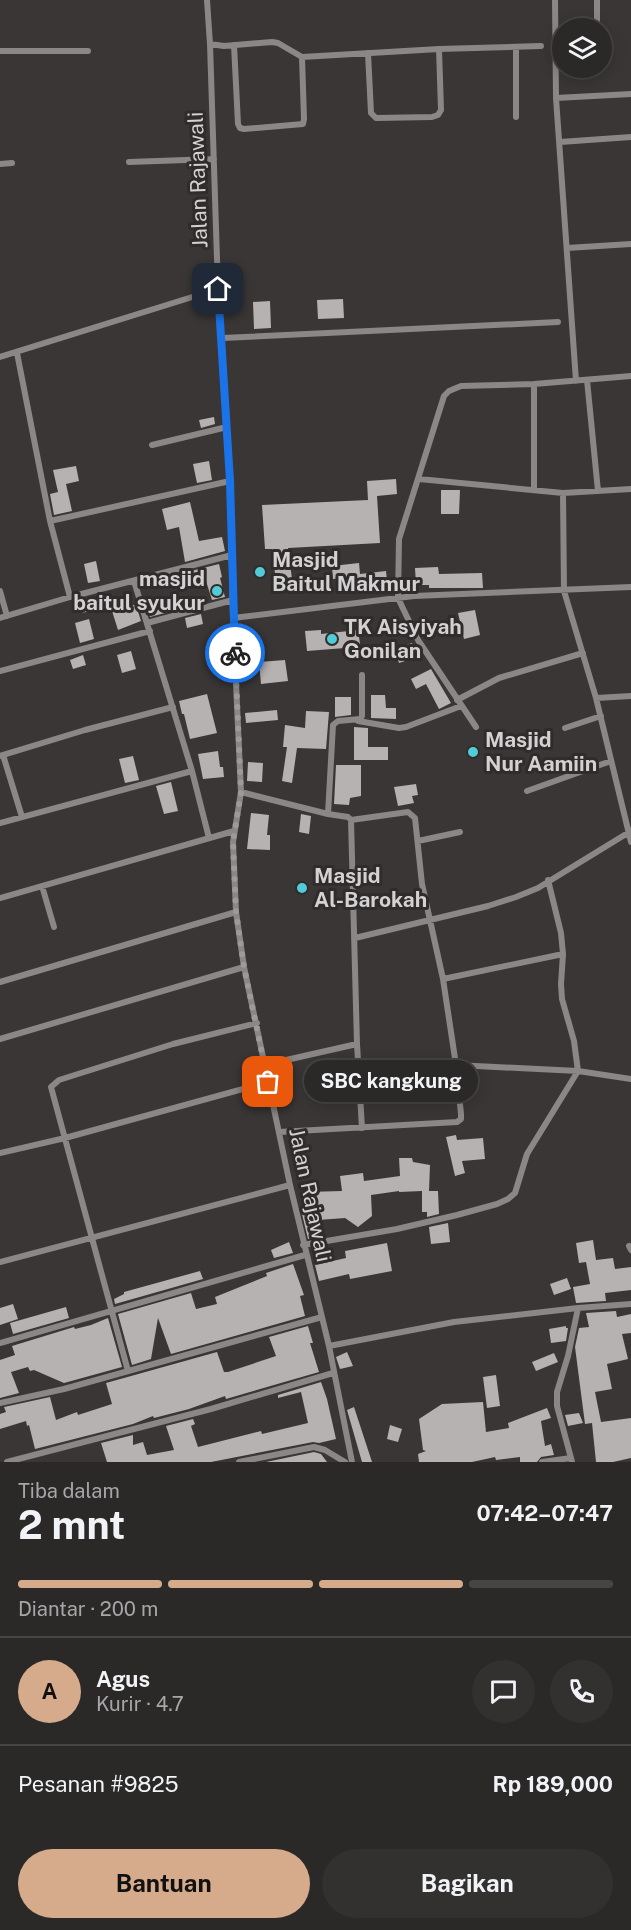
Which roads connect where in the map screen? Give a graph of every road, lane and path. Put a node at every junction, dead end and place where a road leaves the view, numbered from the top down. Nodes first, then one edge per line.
1 (207, 0) edge
2 (555, 0) edge
3 (597, 0) edge
4 (597, 18) edge
5 (210, 44) junction
6 (234, 45) junction
7 (541, 46) dead end
8 (516, 47) junction
9 (439, 49) junction
10 (0, 51) edge
11 (88, 51) dead end
12 (368, 53) junction
13 (302, 57) junction
14 (631, 94) edge
15 (556, 98) junction
16 (516, 117) dead end
17 (631, 137) edge
18 (560, 142) junction
19 (214, 159) junction
20 (129, 162) dead end
21 (12, 163) dead end
22 (0, 164) edge
23 (631, 244) edge
24 (567, 248) junction
25 (218, 289) junction
26 (558, 321) dead end
27 (222, 338) junction
28 (17, 353) junction
29 (0, 357) edge
30 (631, 376) edge
31 (587, 380) junction
32 (576, 381) junction
33 (534, 384) junction
34 (227, 428) junction
35 (152, 445) dead end
36 (419, 479) junction
37 (230, 481) junction
38 (631, 489) edge
39 (534, 490) junction
40 (598, 491) junction
41 (563, 493) junction
42 (50, 521) junction
43 (232, 555) junction
44 (134, 580) junction
45 (631, 587) edge
46 (0, 591) edge
47 (564, 591) junction
48 (70, 597) junction
49 (398, 598) junction
50 (233, 600) junction
51 (3, 617) edge
52 (233, 618) junction
53 (147, 623) junction
54 (150, 632) junction
55 (583, 653) junction
56 (0, 671) edge
57 (362, 675) dead end
58 (631, 696) edge
59 (596, 698) junction
60 (459, 703) junction
61 (173, 707) junction
62 (601, 716) junction
63 (357, 721) junction
64 (476, 727) dead end
65 (565, 728) dead end
66 (2, 755) edge
67 (611, 761) junction
68 (192, 771) junction
69 (527, 791) dead end
70 (241, 792) junction
71 (328, 814) junction
72 (22, 817) junction
73 (351, 820) junction
74 (0, 823) edge
75 (234, 831) junction
76 (460, 831) dead end
77 (629, 831) edge
78 (209, 838) junction
79 (418, 841) junction
80 (631, 842) edge
81 (548, 880) junction
82 (42, 886) junction
83 (0, 898) edge
84 (236, 912) junction
85 (430, 921) junction
86 (54, 927) dead end
87 (355, 938) junction
88 (563, 954) junction
89 (244, 967) junction
90 (443, 979) junction
91 (0, 982) edge
92 (256, 1023) junction
93 (0, 1039) edge
94 (357, 1044) junction
95 (264, 1065) junction
96 (456, 1065) junction
97 (578, 1071) junction
98 (631, 1079) edge
99 (268, 1082) junction
100 (362, 1128) junction
101 (279, 1132) junction
102 (65, 1138) junction
103 (0, 1153) edge
104 (290, 1185) junction
105 (92, 1238) junction
106 (303, 1245) junction
107 (305, 1255) junction
108 (0, 1262) edge
109 (631, 1304) edge
110 (578, 1308) junction
111 (112, 1311) junction
112 (322, 1317) junction
113 (0, 1343) edge
114 (329, 1346) junction
115 (128, 1371) junction
116 (333, 1373) junction
117 (0, 1403) edge
118 (286, 1454) junction
119 (571, 1460) edge
120 (7, 1462) edge
121 (239, 1462) edge
122 (288, 1462) edge
123 (345, 1462) edge
124 (352, 1462) edge
125 (542, 1462) edge

1 - 5 street, Jalan Rajawali
2 - 15 street
3 - 4 street
5 - 6 street
5 - 19 street, Jalan Rajawali
6 - 13 street
6 - 13 street
7 - 8 street
8 - 9 street
8 - 16 street
9 - 12 street
9 - 12 street
10 - 11 street
12 - 13 street
14 - 15 street
15 - 18 street
17 - 18 street
18 - 24 street
19 - 20 street
19 - 25 street, Jalan Rajawali
21 - 22 street
23 - 24 street
24 - 32 street
25 - 27 street, Jalan Rajawali
25 - 28 street
26 - 27 street
27 - 34 street, Jalan Rajawali
28 - 29 street
28 - 42 street
30 - 31 street
31 - 32 street
31 - 40 street
32 - 33 street
33 - 36 street
33 - 39 street
34 - 35 street
34 - 37 street, Jalan Rajawali
36 - 39 street
36 - 49 street
37 - 42 street
37 - 43 street, Jalan Rajawali
38 - 40 street
39 - 41 street
40 - 41 street
41 - 47 street
42 - 48 street
43 - 44 street
43 - 50 street, Jalan Rajawali
44 - 48 street
44 - 53 street
45 - 47 street
46 - 51 street
47 - 49 street
47 - 55 street
48 - 51 street
49 - 52 street
49 - 60 street
50 - 52 street, Jalan Rajawali
50 - 53 street
52 - 70 street, Jalan Rajawali
53 - 54 street
54 - 56 street
54 - 61 street
55 - 59 street
55 - 60 street
57 - 63 street
58 - 59 street
59 - 62 street
60 - 63 street
60 - 64 street
61 - 66 street
61 - 68 street
62 - 65 street
62 - 67 street
63 - 71 street
66 - 72 street
67 - 69 street
67 - 77 street
68 - 72 street
68 - 78 street
70 - 71 street
70 - 75 street, Jalan Rajawali
71 - 73 street
72 - 74 street
73 - 79 street
73 - 87 street
75 - 78 street
75 - 84 street, Jalan Rajawali
76 - 79 street
77 - 80 street
77 - 81 street
78 - 82 street
79 - 85 street
81 - 85 street
81 - 88 street
82 - 83 street
82 - 86 street
84 - 89 street, Jalan Rajawali
84 - 91 street
85 - 87 street
85 - 90 street
87 - 94 street
88 - 90 street
88 - 97 street
89 - 92 street, Jalan Rajawali
89 - 93 street
90 - 96 street
92 - 95 street, Jalan Rajawali
92 - 102 street
94 - 95 street
94 - 100 street
95 - 99 street, Jalan Rajawali
96 - 97 street
96 - 100 street
97 - 98 street
97 - 106 street
99 - 101 street, Jalan Rajawali
99 - 102 street
100 - 101 street
101 - 104 street, Jalan Rajawali
102 - 103 street
102 - 105 street
104 - 105 street
104 - 106 street, Jalan Rajawali
105 - 108 street
105 - 111 street
106 - 107 street, Jalan Rajawali
107 - 111 street
107 - 112 street, Jalan Rajawali
109 - 110 street
110 - 114 street
110 - 119 street
111 - 113 street
111 - 115 street
112 - 114 street, Jalan Rajawali
112 - 115 street
114 - 116 street, Jalan Rajawali
115 - 117 street
116 - 120 street
116 - 124 street, Jalan Rajawali
118 - 121 street
118 - 122 street
118 - 123 street
119 - 125 street

